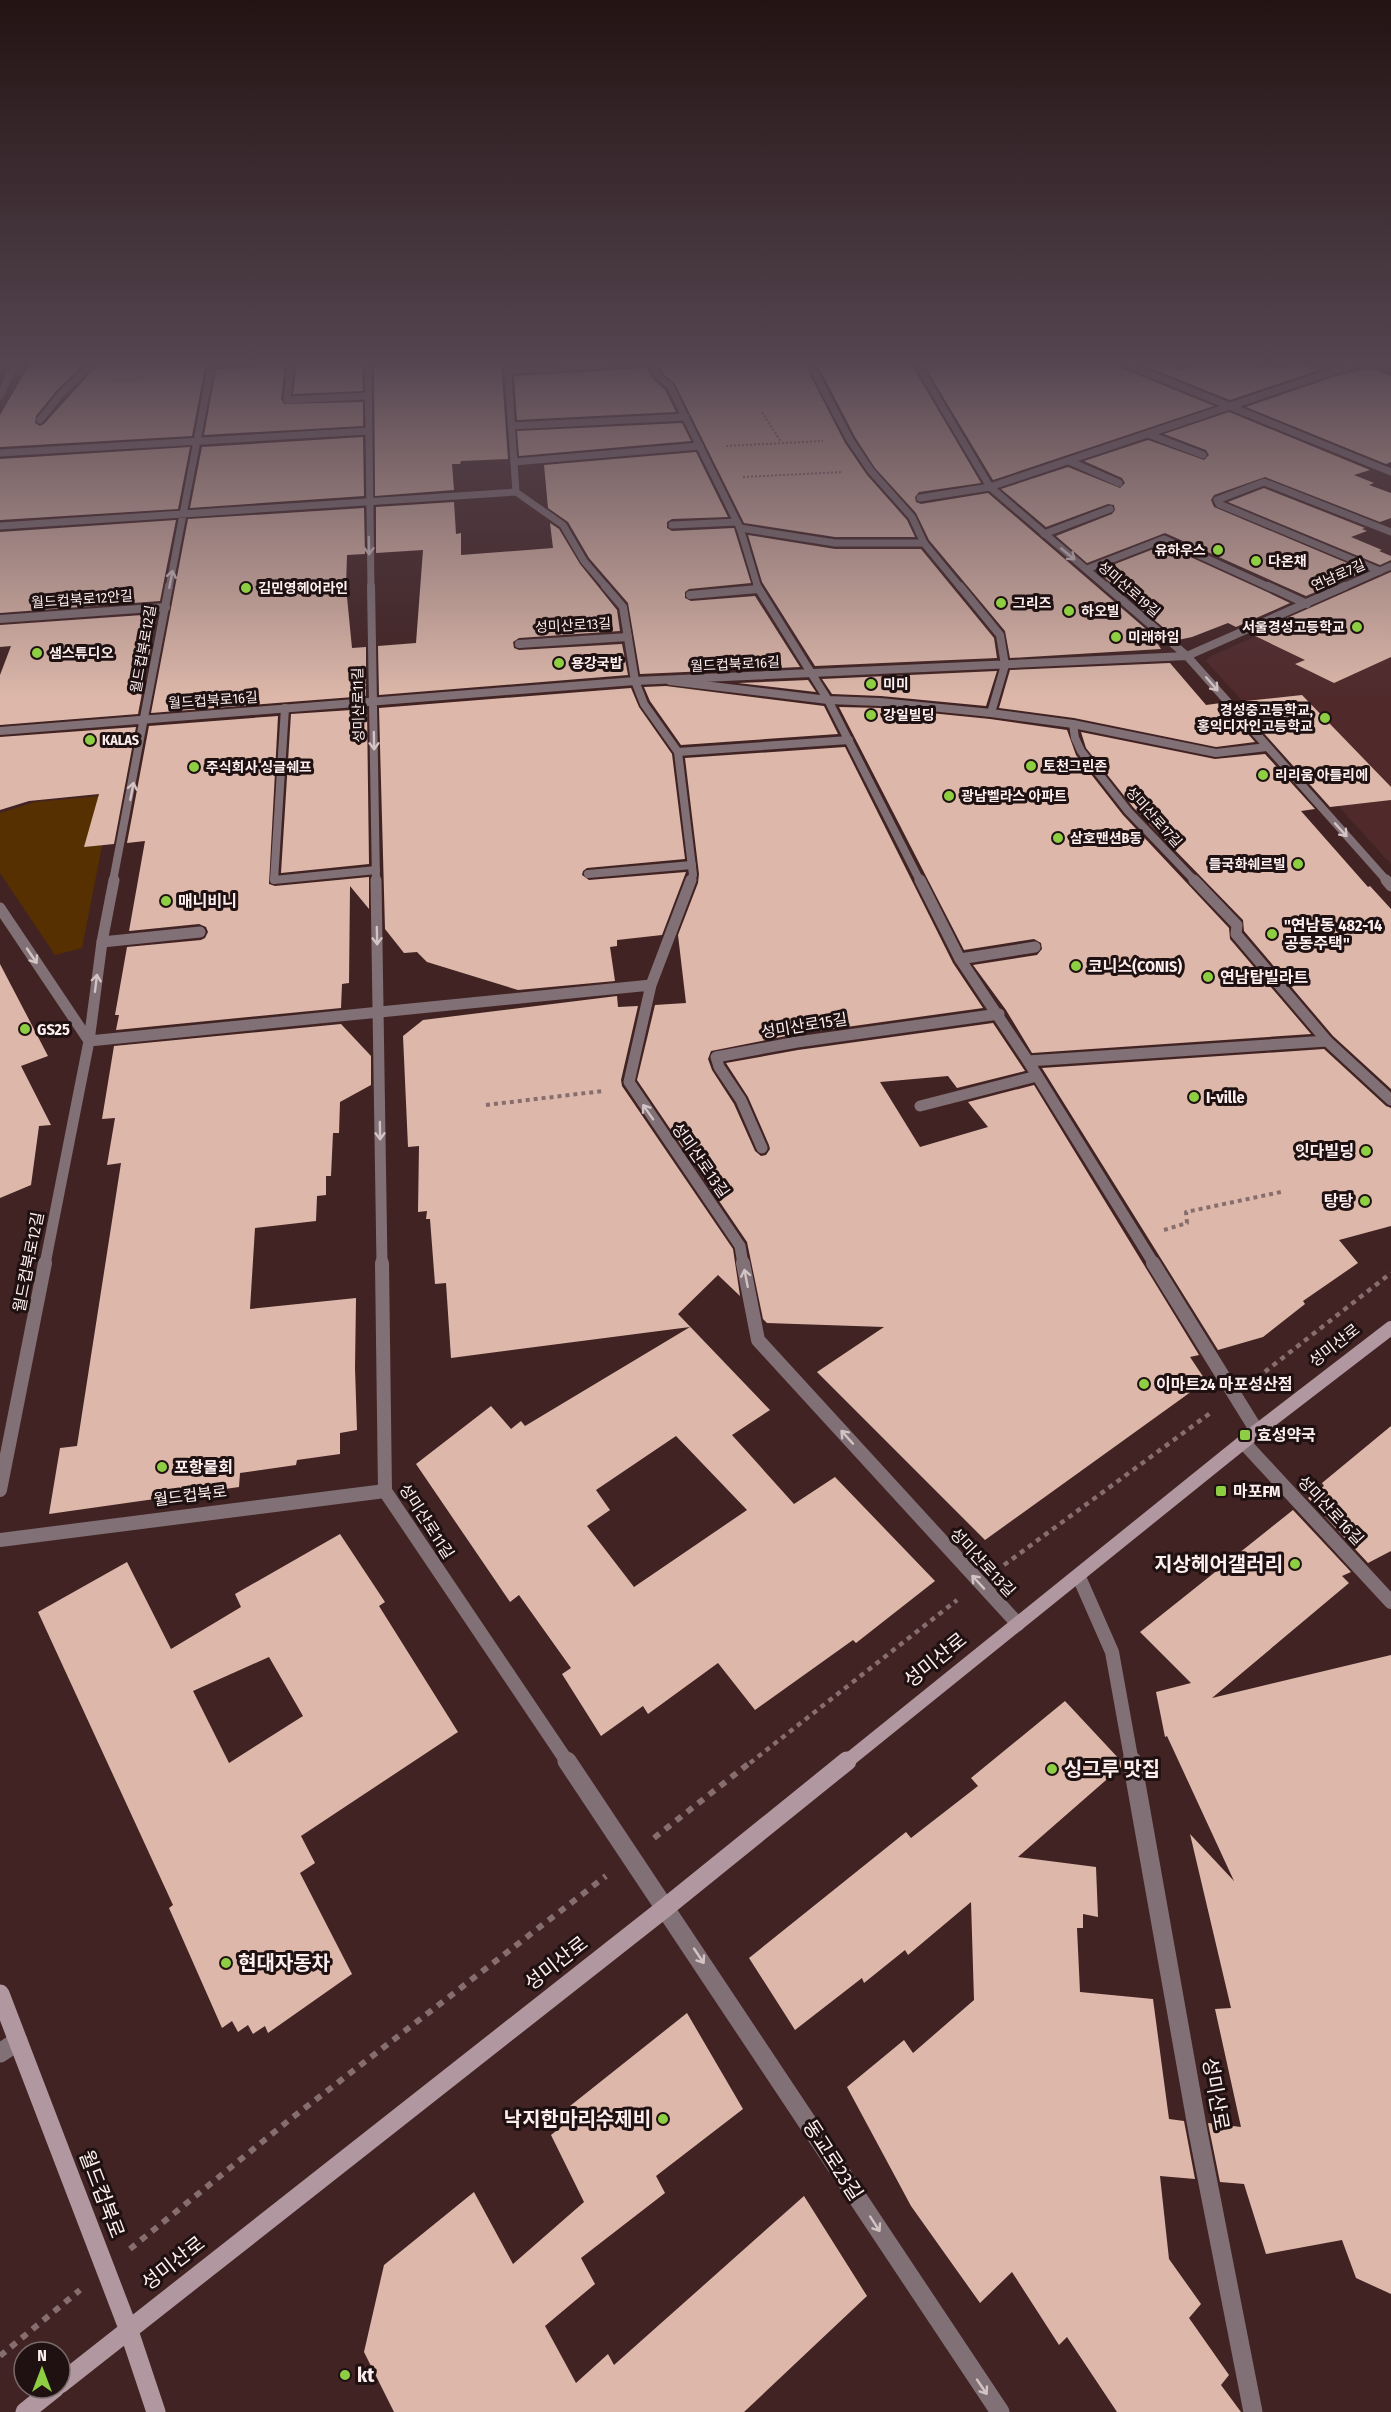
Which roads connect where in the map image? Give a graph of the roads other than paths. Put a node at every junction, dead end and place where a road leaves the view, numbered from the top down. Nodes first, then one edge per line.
1 (190, 475) edge
2 (368, 475) edge
3 (515, 475) edge
4 (715, 475) edge
5 (874, 475) edge
6 (983, 475) edge
7 (1028, 475) edge
8 (1100, 475) edge
9 (1119, 483) dead end
10 (990, 487) junction
11 (516, 492) junction
12 (920, 498) dead end
13 (368, 502) junction
14 (1110, 509) dead end
15 (183, 514) junction
16 (672, 525) dead end
17 (738, 525) junction
18 (0, 526) edge
19 (1391, 532) edge
20 (1044, 534) junction
21 (924, 543) junction
22 (1391, 566) edge
23 (1087, 570) junction
24 (1380, 571) junction
25 (758, 589) junction
26 (690, 595) dead end
27 (1307, 604) junction
28 (166, 607) junction
29 (0, 619) edge
30 (628, 637) junction
31 (519, 644) dead end
32 (1188, 656) junction
33 (1005, 665) junction
34 (811, 674) junction
35 (662, 680) junction
36 (635, 681) junction
37 (828, 700) junction
38 (373, 701) junction
39 (285, 708) junction
40 (991, 713) junction
41 (146, 718) junction
42 (1073, 724) junction
43 (0, 731) edge
44 (849, 740) junction
45 (1267, 747) junction
46 (678, 752) junction
47 (692, 865) junction
48 (376, 870) junction
49 (588, 874) dead end
50 (1391, 886) edge
51 (0, 908) edge
52 (200, 932) dead end
53 (102, 942) junction
54 (1035, 947) dead end
55 (960, 959) junction
56 (651, 985) junction
57 (378, 1012) junction
58 (999, 1014) junction
59 (89, 1041) junction
60 (1327, 1041) junction
61 (1029, 1061) junction
62 (1037, 1076) junction
63 (1391, 1100) edge
64 (921, 1106) dead end
65 (762, 1148) dead end
66 (1391, 1328) edge
67 (1257, 1431) junction
68 (1244, 1443) junction
69 (0, 1490) edge
70 (385, 1491) junction
71 (0, 1540) edge
72 (1078, 1577) junction
73 (1391, 1602) edge
74 (1018, 1624) junction
75 (665, 1908) junction
76 (0, 1994) edge
77 (18, 2041) junction
78 (0, 2053) edge
79 (128, 2328) junction
80 (72, 2374) edge
81 (40, 2400) edge
82 (25, 2412) edge
83 (156, 2412) edge
84 (999, 2412) edge
85 (1253, 2412) edge

1 - 15 street, 월드컵북로12길
2 - 13 street, 성미산로11길
3 - 11 street
4 - 17 street
5 - 21 street
6 - 10 street, 성미산로19길
7 - 10 street
8 - 9 street
10 - 12 street
10 - 20 street, 성미산로19길
11 - 13 street
11 - 30 street, 성미산로13길
13 - 15 street
13 -> 38 street, 성미산로11길
14 - 20 street
15 - 18 street
28 -> 15 street, 월드컵북로12길
16 - 17 street
17 - 21 street
17 - 25 street
19 - 24 street, 연남로7길
20 -> 23 street, 성미산로19길
21 - 33 street
22 - 24 street, 연남로7길
23 - 27 street, 연남로7길
23 - 32 street, 성미산로19길
24 - 27 street, 연남로7길
25 - 26 street
25 - 34 street
27 - 32 street, 연남로7길
28 - 29 street, 월드컵북로12안길
28 - 41 street, 월드컵북로12길
30 - 31 street, 성미산로13길
30 - 36 street, 성미산로13길
32 - 33 street, 월드컵북로16길
32 -> 45 street, 성미산로19길
33 - 34 street, 월드컵북로16길
33 - 40 street
34 - 35 street, 월드컵북로16길
34 - 37 street
35 - 36 street, 월드컵북로16길
35 - 37 street
36 - 38 street, 월드컵북로16길
36 - 46 street, 성미산로13길
37 - 40 street
37 - 44 street
38 - 39 street, 월드컵북로16길
38 -> 48 street, 성미산로11길
39 - 41 street, 월드컵북로16길
39 - 48 street
40 - 42 street
41 - 43 street, 월드컵북로16길
53 -> 41 street, 월드컵북로12길
42 - 45 street
42 - 60 street, 성미산로17길
44 - 46 street
44 - 55 street
45 -> 50 street, 성미산로19길
46 - 47 street, 성미산로13길
47 - 49 street
47 - 56 street, 성미산로13길
48 -> 57 street, 성미산로11길
51 -> 59 street
52 - 53 street
59 -> 53 street, 월드컵북로12길
54 - 55 street
55 - 58 street
56 - 57 street
74 -> 56 street, 성미산로13길
57 - 59 street
57 -> 70 street, 성미산로11길
58 - 61 street
58 - 65 street, 성미산로15길
59 - 69 street, 월드컵북로12길
60 - 61 street
60 - 63 street, 성미산로17길
61 - 62 street
62 - 64 street
62 - 67 street
66 - 67 street, 성미산로
67 - 68 street, 성미산로
68 - 72 street, 성미산로
68 - 73 street, 성미산로16길
70 - 71 street, 월드컵북로
70 - 75 street, 성미산로11길
72 - 74 street, 성미산로
72 - 85 street, 성미산로
74 - 75 street, 성미산로
75 - 79 street, 성미산로
75 -> 84 street, 동교로23길
76 - 77 street, 월드컵북로
77 - 78 street
77 - 79 street, 월드컵북로
79 - 80 street, 성미산로
79 - 83 street, 월드컵북로
81 - 82 street

